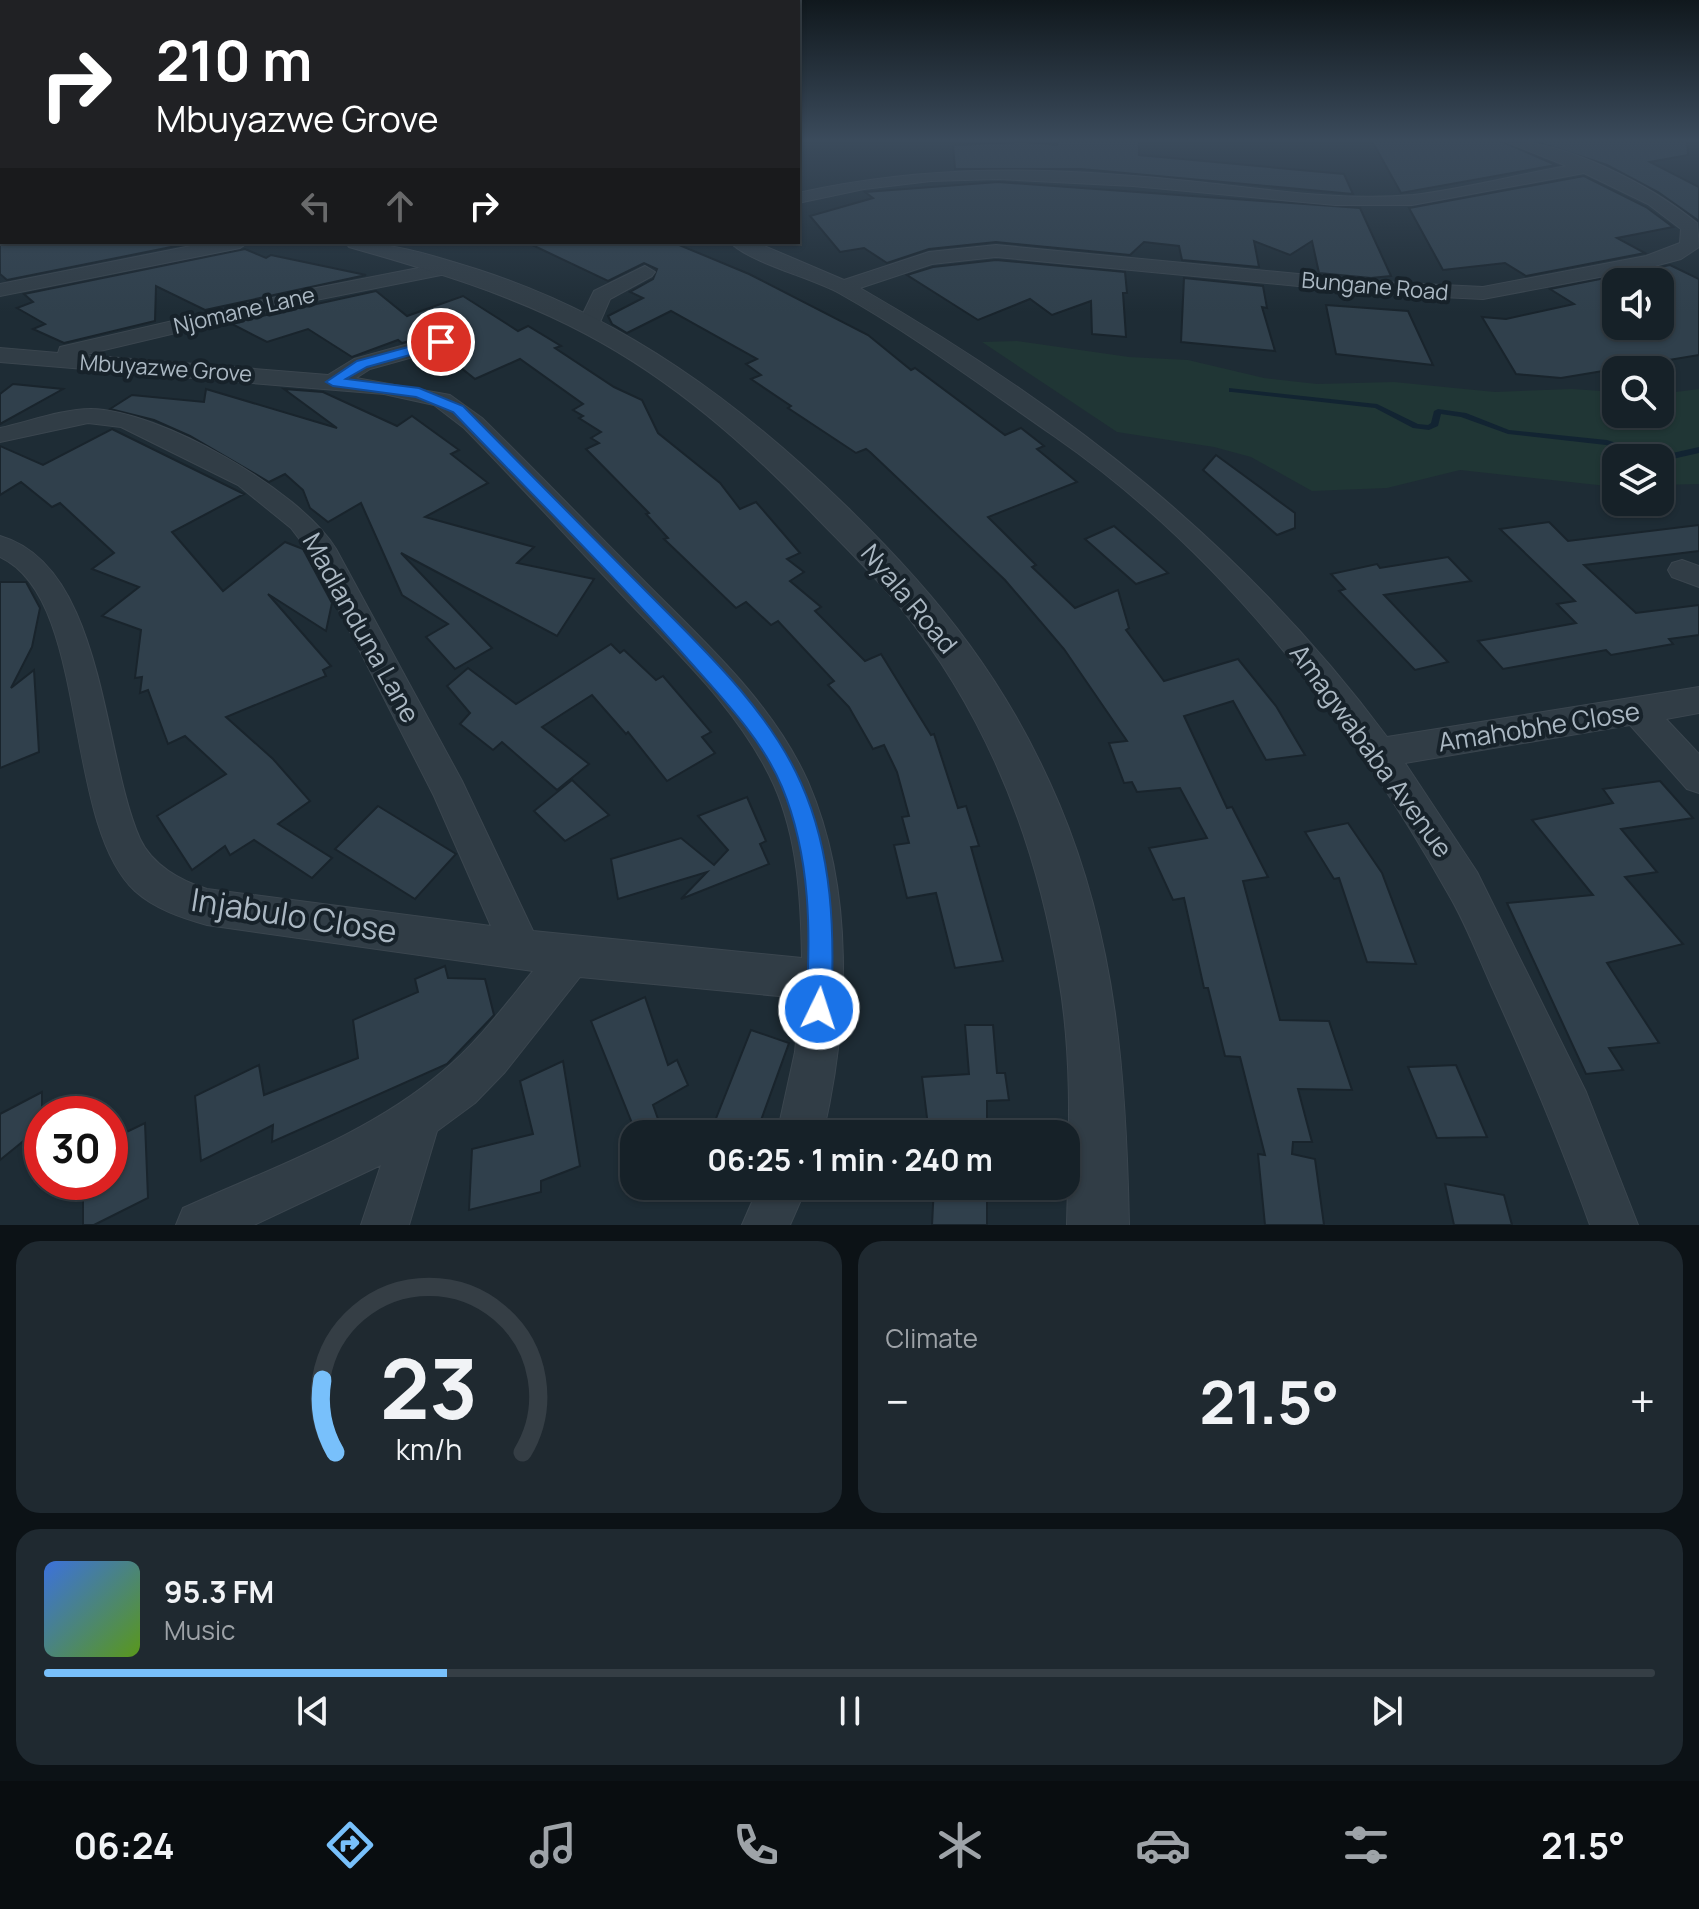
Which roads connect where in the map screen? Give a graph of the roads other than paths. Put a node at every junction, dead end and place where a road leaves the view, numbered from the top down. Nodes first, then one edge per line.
1 (1311, 198) edge
2 (1405, 198) edge
3 (1646, 198) edge
4 (230, 244) edge
5 (365, 244) edge
6 (744, 244) edge
7 (449, 268) junction
8 (645, 272) dead end
9 (843, 287) junction
10 (0, 290) edge
11 (589, 324) junction
12 (441, 342) dead end
13 (0, 355) edge
14 (41, 359) junction
15 (333, 382) junction
16 (0, 435) edge
17 (0, 546) edge
18 (1699, 700) edge
19 (1639, 712) junction
20 (1379, 753) junction
21 (1699, 778) edge
22 (521, 949) junction
23 (571, 956) junction
24 (821, 980) junction
25 (419, 1117) junction
26 (804, 1120) edge
27 (777, 1200) edge
28 (200, 1225) edge
29 (385, 1225) edge
30 (766, 1225) edge
31 (1098, 1225) edge
32 (1614, 1225) edge

1 - 2 street
3 - 9 street, Bungane Road
4 - 10 street
5 - 7 street, Nyala Road
6 - 9 street, Amagwababa Avenue
7 - 11 street, Nyala Road
7 - 14 street, Njomane Lane
8 - 11 street
9 - 20 street, Amagwababa Avenue
11 - 31 street, Nyala Road
12 - 15 street
13 - 14 street, Mbuyazwe Grove
14 - 15 street, Mbuyazwe Grove
15 - 24 street, Mbuyazwe Grove
16 - 22 street, Madlanduna Lane
17 - 22 street, Injabulo Close
18 - 19 street, Amahobhe Close
19 - 20 street, Amahobhe Close
19 - 21 street
20 - 32 street, Amagwababa Avenue
22 - 23 street, Injabulo Close
23 - 24 street, Injabulo Close
23 - 25 street
24 - 26 street, Mbuyazwe Grove
25 - 28 street
25 - 29 street
27 - 30 street

